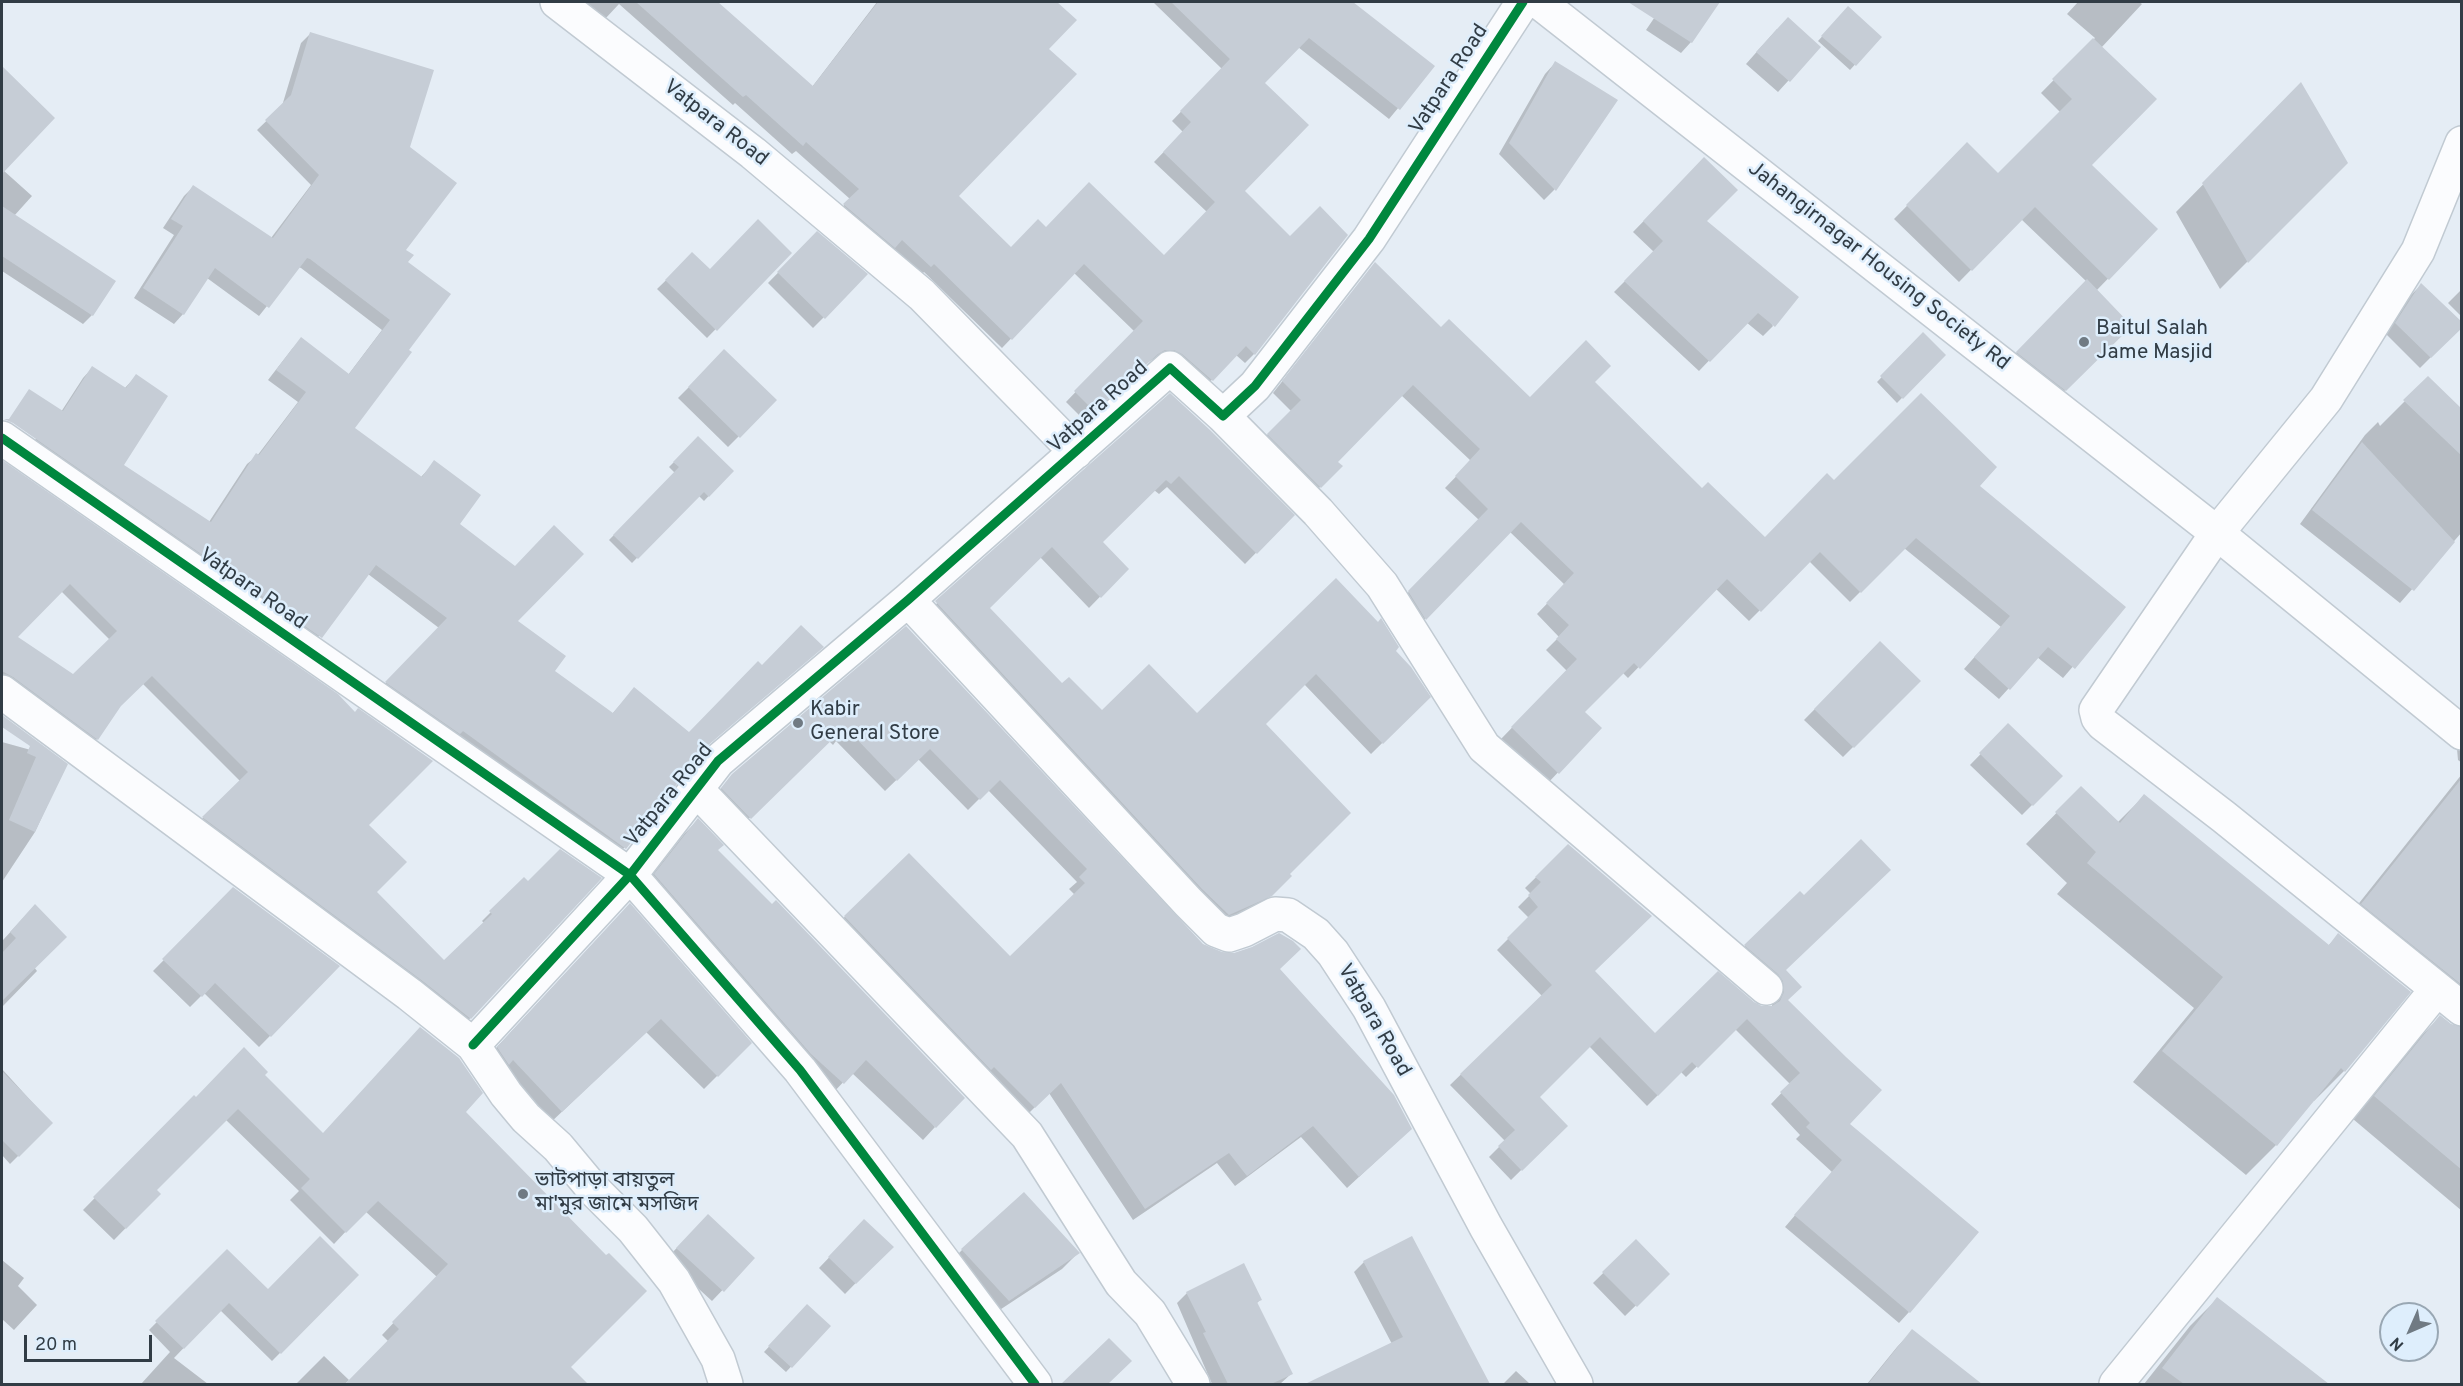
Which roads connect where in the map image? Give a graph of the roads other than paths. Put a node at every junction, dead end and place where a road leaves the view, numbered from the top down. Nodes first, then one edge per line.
1 (557, 2) edge
2 (1523, 2) edge
3 (1539, 2) edge
4 (2462, 143) edge
5 (1223, 416) junction
6 (2, 438) edge
7 (1076, 452) junction
8 (2217, 533) junction
9 (908, 600) junction
10 (2, 692) edge
11 (2462, 733) edge
12 (696, 789) junction
13 (630, 875) junction
14 (1766, 988) dead end
15 (2437, 989) junction
16 (2462, 1009) edge
17 (473, 1044) junction
18 (726, 1384) edge
19 (1035, 1384) edge
20 (1193, 1384) edge
21 (1576, 1384) edge
22 (2116, 1384) edge

1 - 7 street, Vatpara Road
2 - 5 street, Vatpara Road
3 - 8 street, Jahangirnagar Housing Society Rd
4 - 8 street
5 - 7 street, Vatpara Road
5 - 14 street
6 - 13 street, Vatpara Road
7 - 9 street, Vatpara Road
8 - 11 street, Jahangirnagar Housing Society Rd
8 - 15 street
9 - 12 street, Vatpara Road
9 - 21 street, Vatpara Road
10 - 17 street
12 - 13 street, Vatpara Road
12 - 20 street
13 - 17 street, Vatpara Road
13 - 19 street
15 - 16 street
15 - 22 street
17 - 18 street

